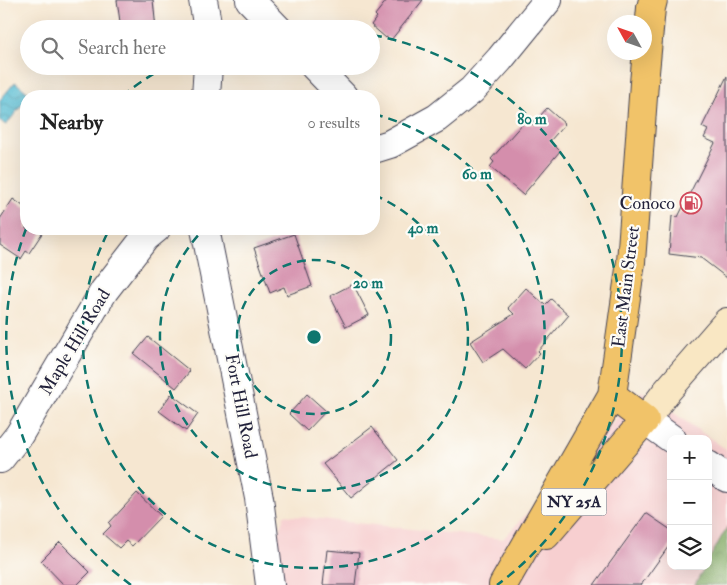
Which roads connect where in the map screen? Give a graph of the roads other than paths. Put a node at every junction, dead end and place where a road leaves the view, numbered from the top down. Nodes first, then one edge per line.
1 (203, 0) edge
2 (250, 0) edge
3 (548, 0) edge
4 (654, 0) edge
5 (206, 20) edge
6 (269, 20) edge
7 (207, 75) edge
8 (323, 75) edge
9 (206, 90) edge
10 (337, 90) edge
11 (380, 140) edge
12 (149, 235) edge
13 (206, 235) edge
14 (727, 322) edge
15 (612, 395) junction
16 (645, 420) junction
17 (667, 435) edge
18 (0, 459) edge
19 (712, 468) edge
20 (727, 478) edge
21 (503, 584) edge
22 (270, 585) edge

1 - 5 street
2 - 6 street
3 - 11 street
4 - 15 main road, East Main Street
7 - 9 street
8 - 10 street
12 - 18 street, Maple Hill Road
13 - 22 street, Fort Hill Road
14 - 16 main road
15 - 16 main road
15 - 21 main road, East Main Street
16 - 17 street
16 - 21 main road, East Main Street / NY 25A
19 - 20 street

